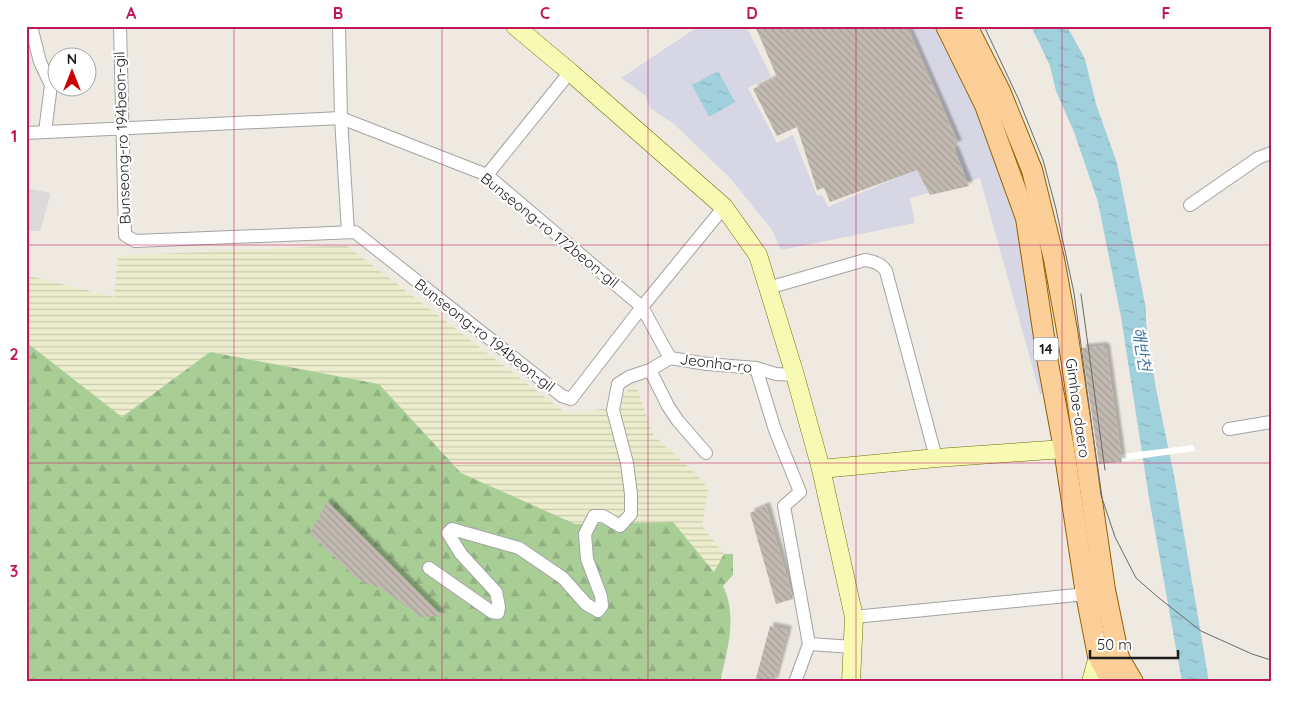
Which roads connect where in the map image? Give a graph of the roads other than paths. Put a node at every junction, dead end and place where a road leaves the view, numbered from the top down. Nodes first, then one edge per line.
1 (31, 26) edge
2 (120, 26) edge
3 (339, 26) edge
4 (515, 26) edge
5 (946, 26) edge
6 (967, 26) edge
7 (570, 72) junction
8 (341, 118) junction
9 (122, 129) junction
10 (45, 132) junction
11 (26, 133) edge
12 (1271, 153) edge
13 (486, 175) junction
14 (1190, 205) dead end
15 (724, 207) junction
16 (348, 232) junction
17 (768, 288) junction
18 (642, 307) junction
19 (670, 358) junction
20 (756, 368) junction
21 (650, 370) junction
22 (795, 375) junction
23 (1271, 422) edge
24 (1229, 429) dead end
25 (1064, 449) junction
26 (706, 453) dead end
27 (936, 458) junction
28 (821, 469) junction
29 (429, 568) dead end
30 (1086, 594) junction
31 (854, 617) junction
32 (809, 644) junction
33 (853, 646) junction
34 (1098, 656) junction
35 (795, 682) edge
36 (851, 682) edge
37 (1092, 682) edge
38 (1112, 682) edge
39 (1134, 682) edge

1 - 10 street
2 - 9 street, Bunseong-ro 194beon-gil
3 - 8 street
4 - 7 main road
5 - 25 main road, Gimhae-daero / 14
6 - 39 main road, Gimhae-daero
7 - 13 street
7 - 15 main road
8 - 9 street, Bunseong-ro 172beon-gil
8 - 13 street, Bunseong-ro 172beon-gil
8 - 16 street
9 - 10 street, Bunseong-ro 172beon-gil
9 - 16 street, Bunseong-ro 194beon-gil
10 - 11 street, Bunseong-ro 172beon-gil
12 - 14 street
13 - 18 street, Bunseong-ro 172beon-gil
15 - 17 main road
15 - 18 street, Bunseong-ro 194beon-gil
16 - 18 street, Bunseong-ro 194beon-gil
17 - 22 main road
17 - 27 street
18 - 19 street
19 - 20 street, Jeonha-ro
19 - 21 street, Jeonha-ro
20 - 22 street, Jeonha-ro
20 - 32 street
21 - 26 street
21 - 29 street, Jeonha-ro
22 - 28 main road
23 - 24 street
25 - 27 main road
25 - 30 main road, Gimhae-daero / 14
27 - 28 main road
28 - 31 main road
30 - 31 street
30 - 34 main road, Gimhae-daero / 14
31 - 33 main road
32 - 33 street
32 - 35 street
33 - 36 main road
34 - 37 main road
34 - 38 main road, Gimhae-daero / 14

